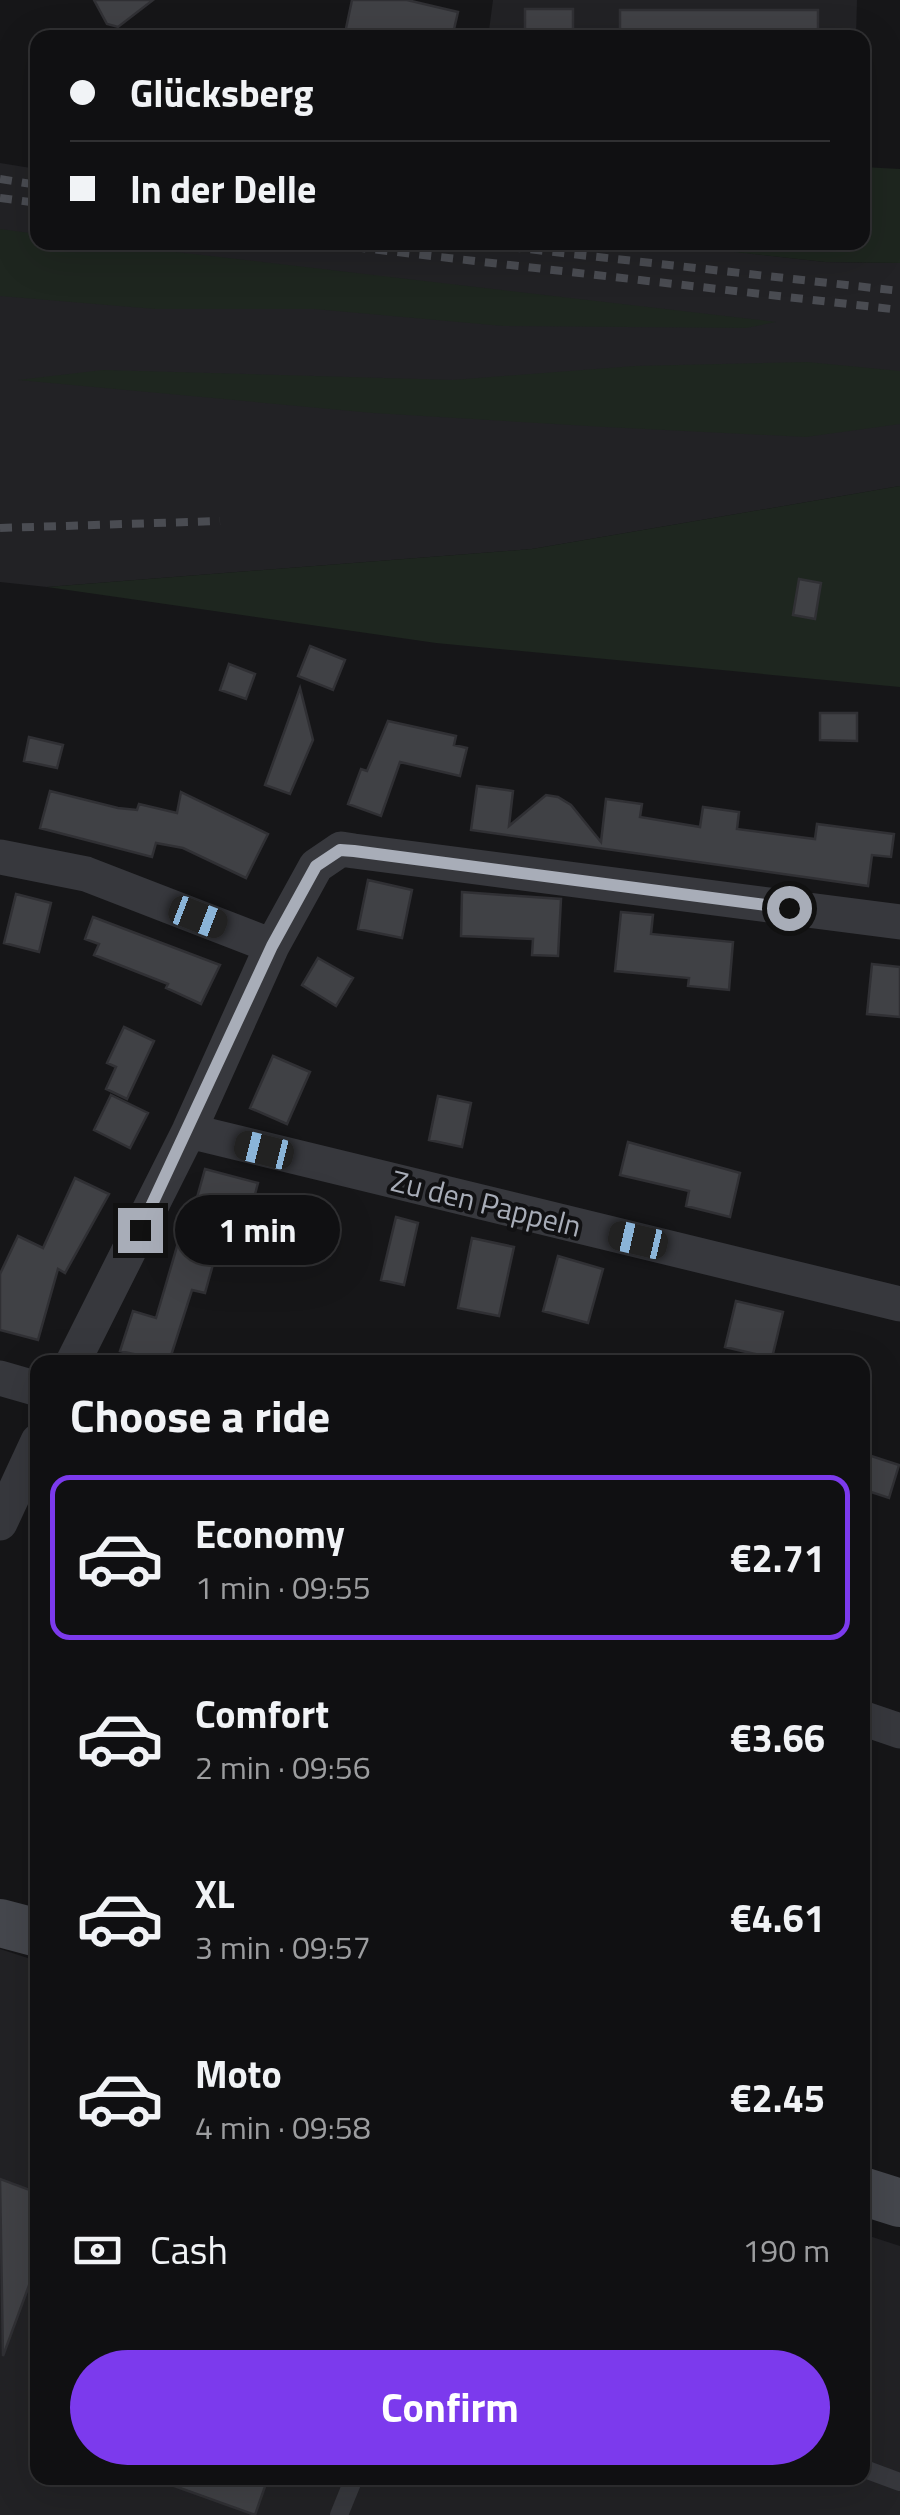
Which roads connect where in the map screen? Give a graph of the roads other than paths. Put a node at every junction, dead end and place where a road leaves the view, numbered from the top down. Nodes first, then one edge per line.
1 (0, 857) edge
2 (900, 922) edge
3 (272, 946) junction
4 (189, 1131) junction
5 (900, 1304) edge
6 (77, 1355) edge
7 (0, 1378) edge
8 (30, 1387) edge
9 (30, 1461) edge
10 (0, 1523) edge
11 (870, 1721) edge
12 (900, 1730) edge
13 (0, 1923) edge
14 (30, 1931) edge
15 (870, 2194) edge
16 (900, 2204) edge
17 (870, 2471) edge
18 (900, 2482) edge
19 (351, 2485) edge
20 (339, 2515) edge

1 - 3 street
2 - 3 street
3 - 4 street
4 - 5 street, Zu den Pappeln
4 - 6 street
7 - 8 street
9 - 10 street
11 - 12 street
13 - 14 main road
15 - 16 main road
17 - 18 lane
19 - 20 lane

